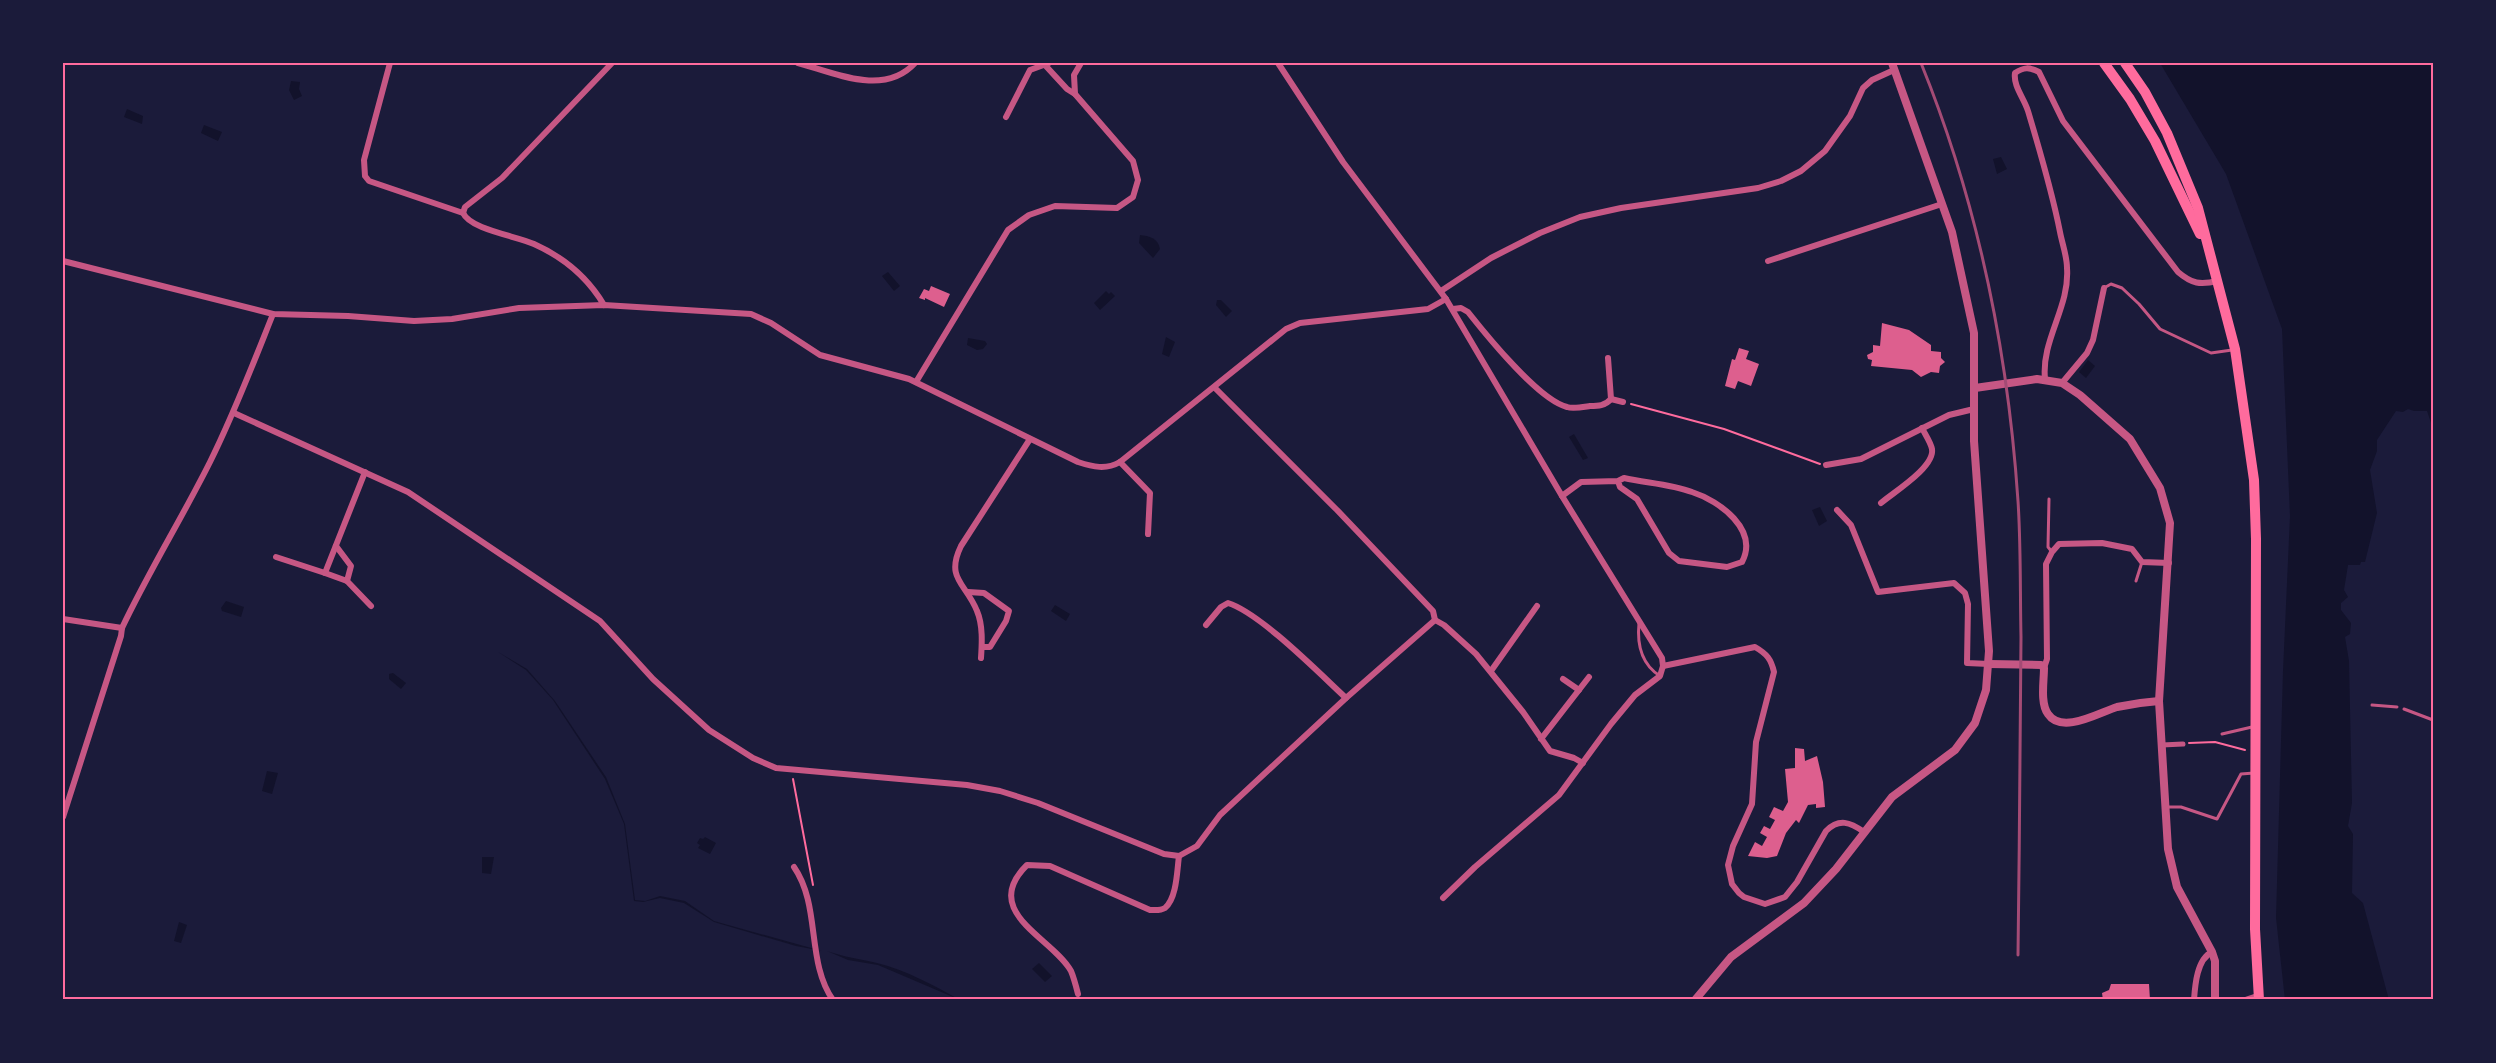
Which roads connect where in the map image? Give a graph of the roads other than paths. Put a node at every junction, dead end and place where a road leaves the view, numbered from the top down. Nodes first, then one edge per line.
1 (390, 63) edge
2 (612, 63) edge
3 (798, 63) edge
4 (915, 63) edge
5 (1046, 63) edge
6 (1081, 63) edge
7 (1278, 63) edge
8 (2125, 63) edge
9 (2105, 64) edge
10 (1893, 67) edge
11 (1075, 94) junction
12 (1006, 117) dead end
13 (1942, 204) junction
14 (463, 213) junction
15 (2210, 256) junction
16 (63, 261) edge
17 (1768, 261) dead end
18 (2218, 281) junction
19 (2104, 288) joint
20 (1441, 291) junction
21 (1446, 299) junction
22 (604, 305) junction
23 (1452, 309) junction
24 (273, 314) junction
25 (2235, 349) junction
26 (1608, 358) dead end
27 (2041, 379) junction
28 (915, 382) junction
29 (2062, 383) junction
30 (1215, 388) junction
31 (1975, 388) junction
32 (1611, 399) junction
33 (1623, 402) road end
34 (1974, 409) junction
35 (234, 413) junction
36 (1922, 428) junction
37 (1030, 439) junction
38 (1120, 462) junction
39 (1826, 465) road end
40 (365, 472) junction
41 (1618, 481) junction
42 (1562, 496) junction
43 (2049, 499) dead end
44 (1881, 503) dead end
45 (1837, 510) dead end
46 (1148, 534) dead end
47 (336, 546) junction
48 (2052, 552) junction
49 (276, 558) dead end
50 (2142, 562) junction
51 (2169, 563) junction
52 (326, 573) junction
53 (347, 581) junction
54 (2136, 581) dead end
55 (968, 592) junction
56 (371, 606) dead end
57 (1537, 606) dead end
58 (63, 619) edge
59 (1435, 620) junction
60 (1639, 623) junction
61 (1206, 625) dead end
62 (122, 628) junction
63 (982, 647) junction
64 (981, 658) dead end
65 (1989, 664) junction
66 (1663, 666) junction
67 (2042, 667) junction
68 (1491, 670) junction
69 (1660, 676) junction
70 (1589, 677) dead end
71 (1563, 679) dead end
72 (1579, 690) junction
73 (1346, 698) junction
74 (2159, 701) junction
75 (2372, 705) dead end
76 (2397, 707) dead end
77 (2404, 709) dead end
78 (2433, 720) edge
79 (2255, 727) junction
80 (2222, 734) dead end
81 (1541, 739) junction
82 (2183, 744) road end
83 (2162, 745) junction
84 (1583, 763) junction
85 (2256, 772) junction
86 (2166, 807) junction
87 (63, 817) edge
88 (1864, 832) junction
89 (1179, 856) junction
90 (794, 867) dead end
91 (1443, 898) dead end
92 (2212, 952) junction
93 (1078, 994) dead end
94 (2258, 997) edge
95 (833, 1000) edge
96 (1695, 1000) edge
97 (2194, 1000) edge
98 (2216, 1000) edge
99 (2241, 1000) edge

1 - 14 street
2 - 14 street
3 - 4 street
5 - 11 street
5 - 12 street
6 - 11 street
7 - 20 street
8 - 15 main road
9 - 15 main road
10 - 13 street
10 - 20 street
11 - 28 street
13 - 17 street
13 - 31 street
14 - 22 street
15 - 18 main road
16 - 24 street
18 - 25 main road
18 - 27 street
19 - 25 lane
19 - 29 street
20 - 21 street
21 - 23 street
21 - 30 street
22 - 24 street
22 - 28 street
23 - 32 street
23 - 42 street
24 - 35 street
25 - 79 main road
26 - 32 street
27 - 29 street
27 - 31 street
28 - 37 street
29 - 51 street
30 - 38 street
30 - 59 street
31 - 34 street
32 - 33 street
34 - 36 street
34 - 65 street
35 - 40 street
35 - 62 street
36 - 39 street
36 - 44 street
37 - 38 street
37 - 55 street
38 - 46 street
40 - 47 street
40 - 89 street
41 - 41 street
41 - 42 street
42 - 60 street
43 - 48 lane
45 - 65 street
47 - 52 street
47 - 53 street
48 - 50 street
48 - 67 street
49 - 52 street
50 - 51 street
50 - 54 lane
51 - 74 street
52 - 53 street
53 - 56 street
55 - 63 street
55 - 63 street
57 - 68 street
58 - 62 street
59 - 68 street
59 - 73 street
60 - 66 street
60 - 69 lane
61 - 73 street
62 - 87 street
63 - 64 street
65 - 67 street
65 - 88 street
66 - 69 street
66 - 88 street
67 - 74 street
68 - 81 street
69 - 84 street
70 - 72 street
71 - 72 street
72 - 81 street
73 - 89 street
74 - 83 street
75 - 76 lane
77 - 78 lane
79 - 80 lane
79 - 85 main road
81 - 84 street
82 - 83 street
83 - 86 street
84 - 91 street
85 - 86 lane
85 - 94 main road
86 - 92 street
88 - 96 street
89 - 93 street
90 - 95 street
92 - 97 street
92 - 98 street
94 - 99 lane

